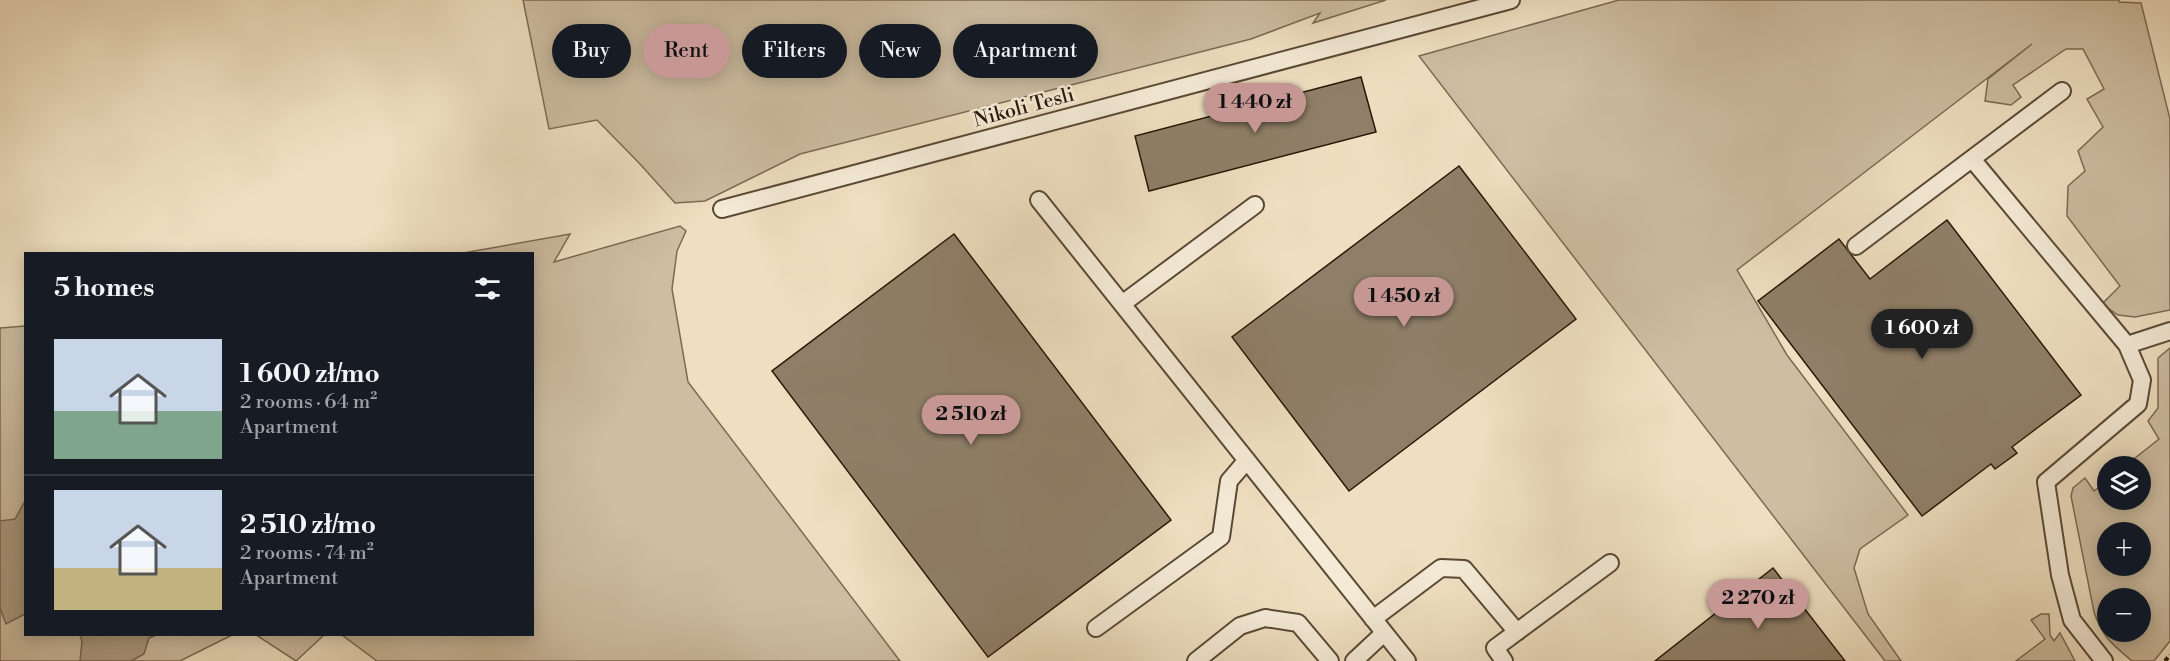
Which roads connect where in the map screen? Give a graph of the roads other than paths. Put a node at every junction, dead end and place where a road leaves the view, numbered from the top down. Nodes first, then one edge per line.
1 (1511, 0) edge
2 (2062, 91) dead end
3 (1972, 159) junction
4 (1039, 200) dead end
5 (1255, 205) dead end
6 (722, 209) dead end
7 (1856, 246) dead end
8 (1122, 304) junction
9 (2170, 331) edge
10 (2127, 345) junction
11 (1247, 460) junction
12 (1610, 563) dead end
13 (1373, 619) junction
14 (1096, 628) dead end
15 (1517, 632) junction
16 (1384, 633) junction
17 (1196, 661) edge
18 (1330, 661) edge
19 (1354, 661) edge
20 (1407, 661) edge
21 (1504, 661) edge
22 (2104, 661) edge

1 - 6 lane, Nikoli Tesli
2 - 3 lane
3 - 7 lane
3 - 10 lane
4 - 8 lane
5 - 8 lane
8 - 11 lane
9 - 10 lane
10 - 22 lane
11 - 13 lane
11 - 14 lane
12 - 15 lane
13 - 15 lane
13 - 16 lane
15 - 21 lane
16 - 19 lane
16 - 20 lane
17 - 18 lane

